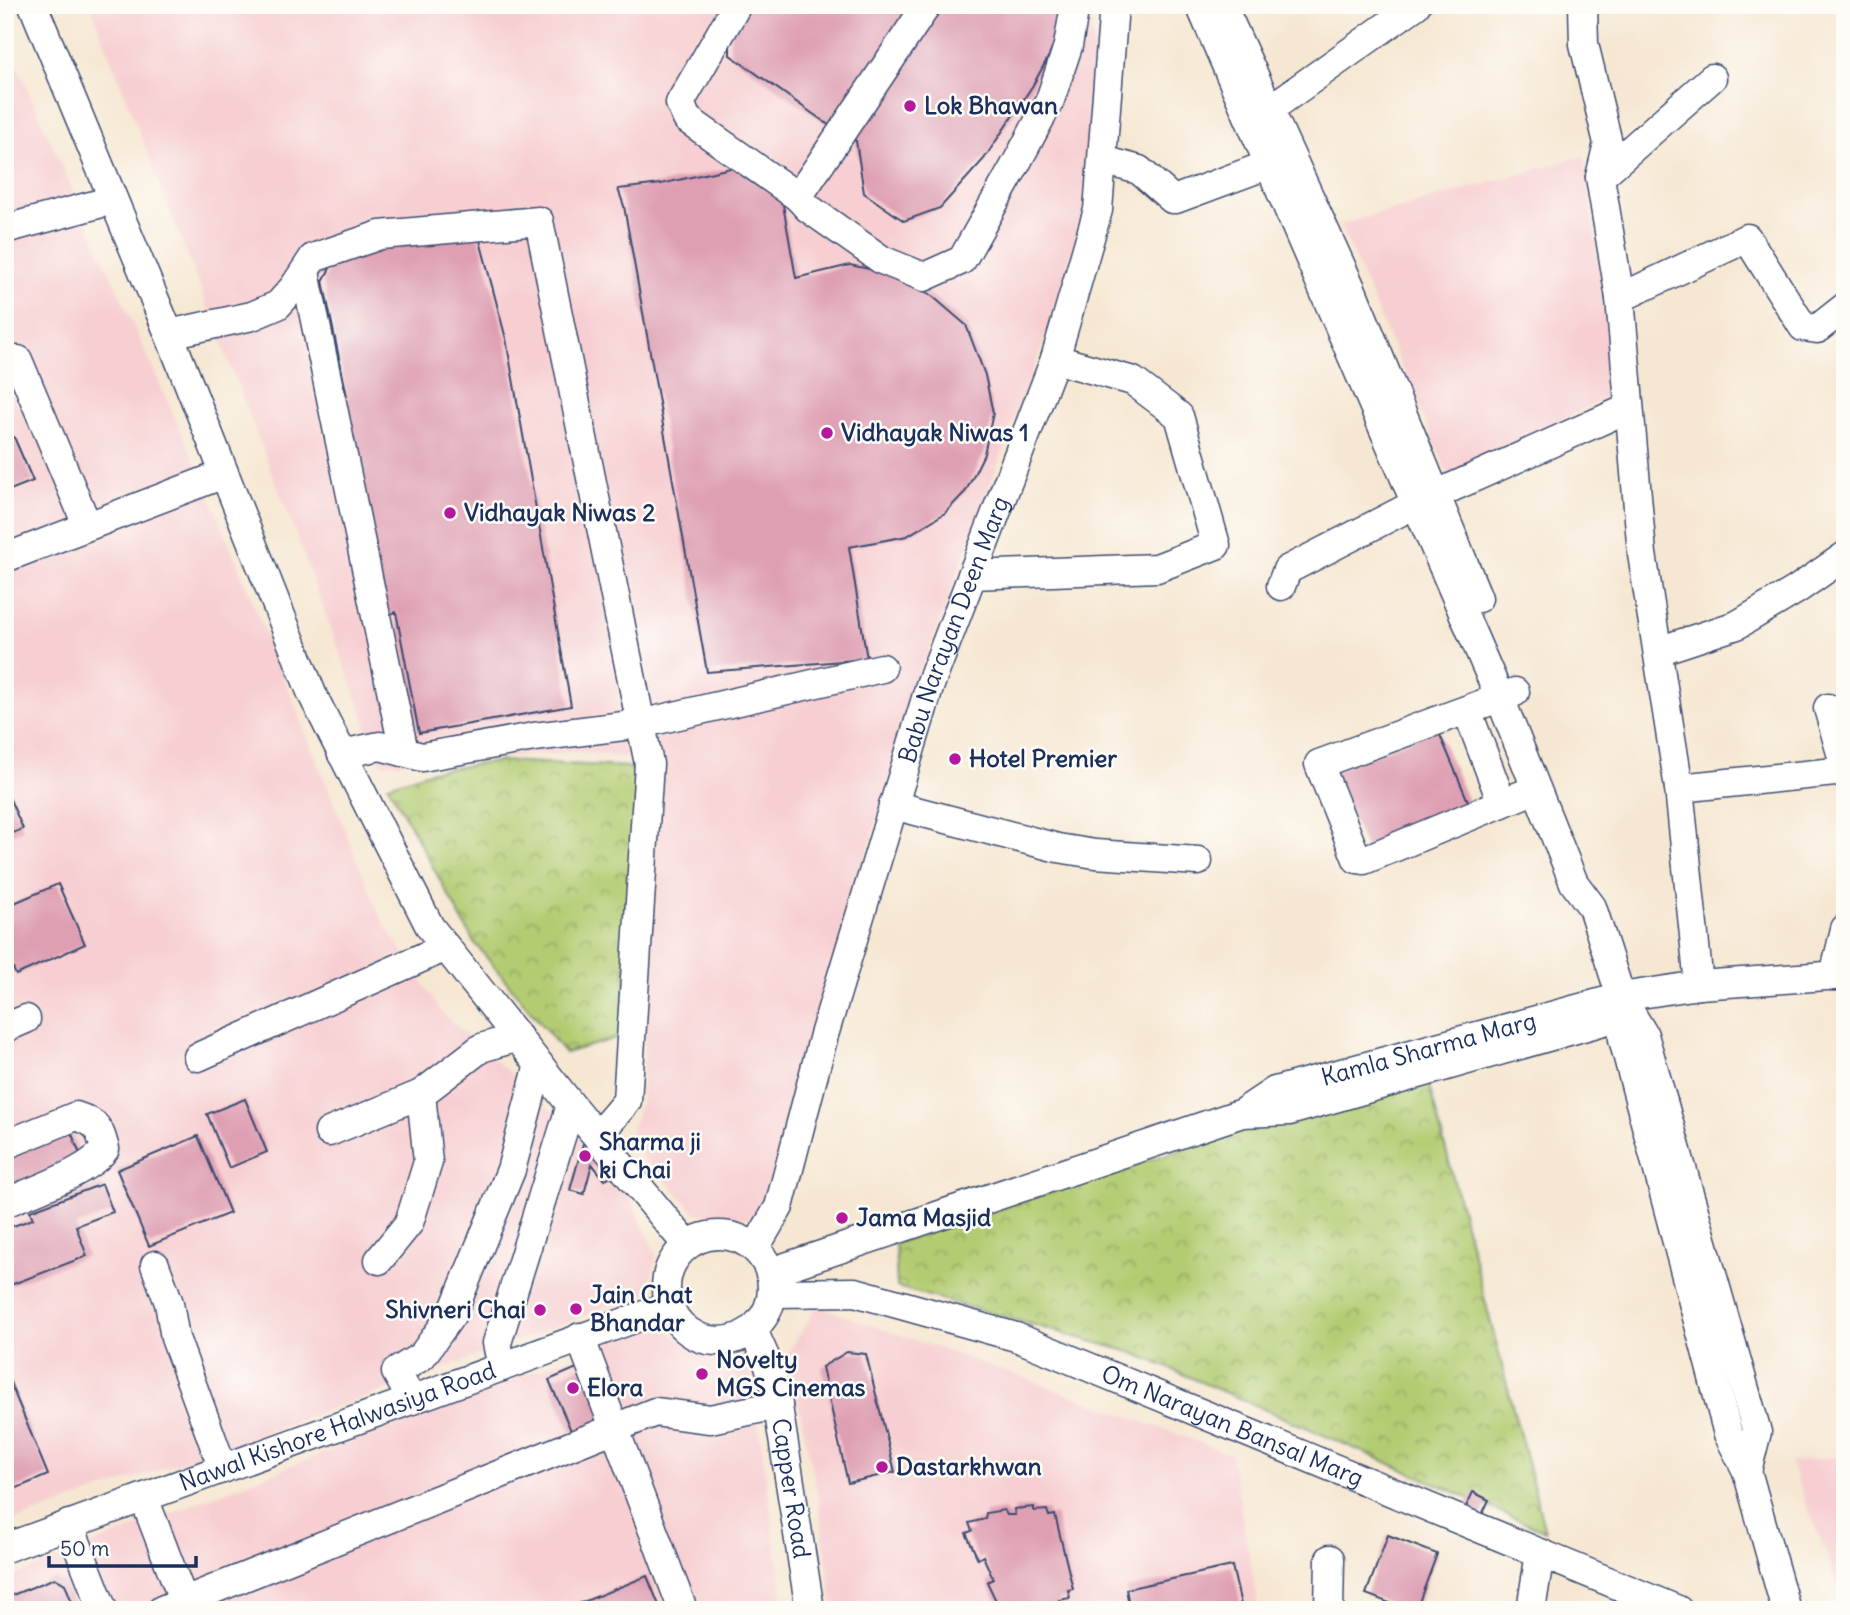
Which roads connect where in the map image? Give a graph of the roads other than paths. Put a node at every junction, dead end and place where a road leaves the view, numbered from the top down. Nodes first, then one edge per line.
1 (33, 5) edge
2 (927, 5) edge
3 (1075, 5) edge
4 (1114, 5) edge
5 (1200, 5) edge
6 (1222, 5) edge
7 (1416, 5) edge
8 (1583, 5) edge
9 (730, 8) edge
10 (1712, 78) dead end
11 (1261, 115) junction
12 (1103, 160) junction
13 (1281, 161) junction
14 (1600, 177) junction
15 (798, 197) junction
16 (113, 200) junction
17 (5, 229) edge
18 (305, 272) junction
19 (1620, 298) junction
20 (1845, 307) edge
21 (169, 334) junction
22 (1055, 359) junction
23 (5, 366) edge
24 (1629, 408) junction
25 (224, 474) junction
26 (1426, 499) junction
27 (87, 526) junction
28 (1845, 556) edge
29 (5, 558) edge
30 (972, 575) junction
31 (1281, 586) dead end
32 (1658, 651) junction
33 (882, 668) dead end
34 (1508, 695) junction
35 (1828, 708) dead end
36 (1467, 710) junction
37 (640, 724) junction
38 (404, 752) junction
39 (342, 754) junction
40 (1845, 769) edge
41 (1679, 788) junction
42 (1536, 789) junction
43 (1502, 803) junction
44 (893, 806) junction
45 (1198, 861) dead end
46 (1592, 907) junction
47 (1845, 929) edge
48 (446, 947) junction
49 (1839, 976) edge
50 (1699, 985) junction
51 (1622, 1006) junction
52 (518, 1037) junction
53 (198, 1057) dead end
54 (539, 1064) junction
55 (421, 1094) junction
56 (571, 1105) junction
57 (329, 1132) dead end
58 (598, 1135) junction
59 (5, 1145) edge
60 (5, 1203) edge
61 (687, 1245) junction
62 (755, 1248) junction
63 (379, 1260) dead end
64 (155, 1265) dead end
65 (772, 1283) junction
66 (669, 1306) junction
67 (753, 1330) junction
68 (579, 1337) junction
69 (502, 1367) junction
70 (412, 1399) junction
71 (778, 1405) junction
72 (614, 1429) junction
73 (223, 1469) junction
74 (144, 1498) junction
75 (69, 1524) junction
76 (5, 1548) edge
77 (1540, 1553) junction
78 (1330, 1559) dead end
79 (177, 1607) edge
80 (103, 1610) edge
81 (683, 1610) edge
82 (810, 1610) edge
83 (1329, 1610) edge
84 (1531, 1610) edge
85 (1678, 1610) edge
86 (1786, 1610) edge

1 - 16 street
2 - 15 street
3 - 15 street
4 - 12 street, Babu Narayan Deen Marg
5 - 11 street
6 - 11 street
7 - 11 street
8 - 14 street
9 - 15 street
10 - 14 street
11 - 13 street
12 - 13 street
12 - 22 street, Babu Narayan Deen Marg
13 - 26 street
14 - 19 street
16 - 17 street
16 - 21 street
18 - 21 street
18 - 37 street
18 - 38 street
19 - 20 street
19 - 24 street
21 - 25 street
22 - 30 street, Babu Narayan Deen Marg
22 - 30 street
23 - 27 street
24 - 26 street
24 - 32 street
25 - 27 street
25 - 39 street
26 - 31 street
26 - 34 street
27 - 29 street
28 - 32 street
30 - 44 street, Babu Narayan Deen Marg
32 - 41 street
33 - 37 street
34 - 36 street
34 - 42 street
34 - 46 street
35 - 40 street
36 - 43 street
36 - 43 street
37 - 38 street
37 - 58 street
38 - 39 street
39 - 48 street
40 - 41 street
41 - 50 street
42 - 43 street
42 - 46 street
44 - 45 street
44 - 62 street, Babu Narayan Deen Marg
46 - 51 street
47 - 49 street
48 - 52 street
48 - 53 street
49 - 50 street, Kamla Sharma Marg
50 - 51 street, Kamla Sharma Marg
51 - 65 street, Kamla Sharma Marg
51 - 86 street
52 - 54 street
52 - 55 street
54 - 56 street
54 - 70 street
55 - 57 street
55 - 63 street
56 - 58 street
56 - 69 street
58 - 61 street
59 - 60 street
61 - 62 street
61 - 66 street
62 - 65 street
64 - 73 street
65 - 67 street
65 - 77 street, Om Narayan Bansal Marg
66 - 67 street
66 - 68 street, Nawal Kishore Halwasiya Road
67 - 71 street, Capper Road
68 - 69 street, Nawal Kishore Halwasiya Road
68 - 72 street
69 - 70 street, Nawal Kishore Halwasiya Road
70 - 73 street, Nawal Kishore Halwasiya Road
71 - 72 street
71 - 82 street, Capper Road
72 - 79 street
72 - 81 street
73 - 74 street, Nawal Kishore Halwasiya Road
74 - 75 street, Nawal Kishore Halwasiya Road
74 - 79 street
75 - 76 street, Nawal Kishore Halwasiya Road
75 - 80 street
77 - 84 street
77 - 85 street, Om Narayan Bansal Marg
78 - 83 street

